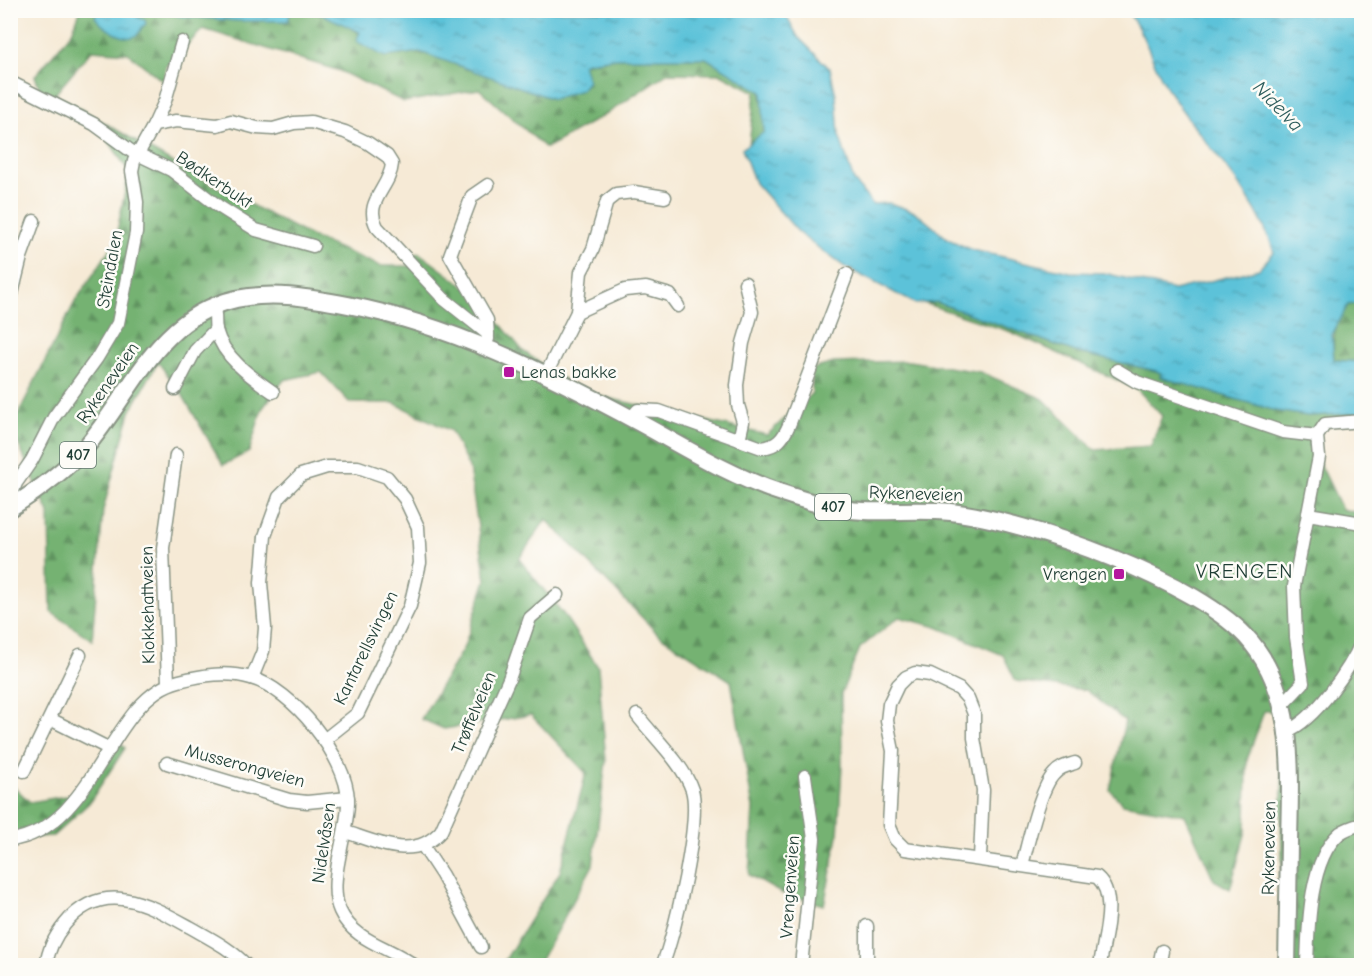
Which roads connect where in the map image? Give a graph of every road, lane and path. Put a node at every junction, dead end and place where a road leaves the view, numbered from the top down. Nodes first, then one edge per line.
1 (182, 42) dead end
2 (10, 82) edge
3 (154, 125) junction
4 (137, 154) junction
5 (488, 185) dead end
6 (664, 197) dead end
7 (34, 220) dead end
8 (313, 246) dead end
9 (847, 274) dead end
10 (745, 283) dead end
11 (10, 302) edge
12 (678, 306) dead end
13 (213, 307) junction
14 (577, 312) junction
15 (216, 329) junction
16 (487, 341) junction
17 (1117, 370) dead end
18 (546, 374) junction
19 (175, 389) dead end
20 (273, 392) dead end
21 (631, 418) junction
22 (1362, 421) edge
23 (1317, 436) junction
24 (739, 440) junction
25 (176, 455) dead end
26 (11, 507) edge
27 (1308, 514) junction
28 (1362, 523) edge
29 (557, 595) dead end
30 (1362, 641) edge
31 (80, 655) dead end
32 (252, 678) junction
33 (168, 684) junction
34 (1282, 705) junction
35 (637, 715) dead end
36 (50, 719) junction
37 (1287, 731) junction
38 (324, 740) junction
39 (110, 749) junction
40 (167, 763) dead end
41 (1075, 764) dead end
42 (24, 771) dead end
43 (805, 776) dead end
44 (348, 798) junction
45 (1362, 824) edge
46 (346, 832) junction
47 (10, 840) edge
48 (423, 846) junction
49 (980, 858) junction
50 (1022, 865) junction
51 (867, 926) dead end
52 (481, 947) dead end
53 (1162, 951) dead end
54 (46, 966) edge
55 (247, 966) edge
56 (415, 966) edge
57 (662, 966) edge
58 (801, 966) edge
59 (867, 966) edge
60 (1100, 966) edge
61 (1159, 966) edge
62 (1287, 966) edge
63 (1307, 966) edge

1 - 3 street
2 - 4 street
3 - 4 street
3 - 16 street, Bødkerbukt
4 - 8 street, Bødkerbukt
4 - 26 street, Steindalen
5 - 16 street
6 - 14 street
7 - 11 street
9 - 24 street
10 - 24 street
12 - 14 street
13 - 15 street
13 - 16 main road, Rykeneveien / 407
13 - 26 main road, Rykeneveien / 407
14 - 18 street
15 - 19 street
15 - 20 street
16 - 18 main road, Rykeneveien / 407
17 - 23 street
18 - 21 main road, Rykeneveien / 407
21 - 24 street
21 - 34 main road, Rykeneveien / 407
22 - 23 street
23 - 27 street
25 - 33 street, Klokkehattveien
27 - 28 street
27 - 34 street
29 - 48 street, Trøffelveien
30 - 37 street
31 - 36 street
32 - 33 street, Nidelvåsen
32 - 38 street, Nidelvåsen
32 - 38 street, Kantarellsvingen
33 - 39 street, Nidelvåsen
34 - 37 main road, Rykeneveien / 407
35 - 57 street
36 - 39 street
36 - 42 street
37 - 62 main road, Rykeneveien / 407
38 - 44 street, Nidelvåsen
39 - 47 street, Nidelvåsen
40 - 44 street, Musserongveien
41 - 50 street
43 - 58 street, Vrengenveien
44 - 46 street, Nidelvåsen
45 - 63 street
46 - 48 street
46 - 56 street, Nidelvåsen
48 - 52 street
49 - 49 street
49 - 50 street
50 - 60 street
51 - 59 street
53 - 61 street
54 - 55 street

